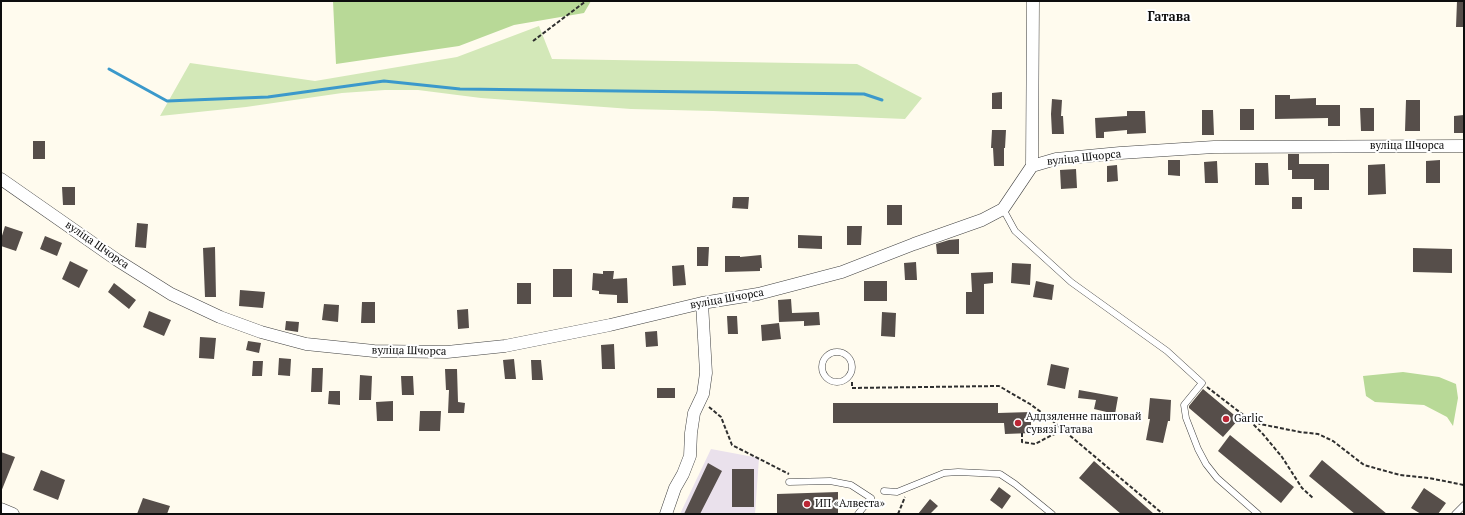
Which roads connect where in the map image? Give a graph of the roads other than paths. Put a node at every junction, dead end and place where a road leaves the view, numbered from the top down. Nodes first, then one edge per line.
1 (1033, 1) edge
2 (1464, 146) edge
3 (1032, 166) junction
4 (1, 179) edge
5 (1003, 209) junction
6 (702, 303) junction
7 (832, 382) joint
8 (789, 482) dead end
9 (884, 491) dead end
10 (1464, 505) edge
11 (1, 509) edge
12 (13, 514) edge
13 (666, 514) edge
14 (858, 514) edge
15 (1052, 514) edge
16 (1258, 514) edge
17 (1456, 514) edge

1 - 3 street
2 - 3 street, вуліца Шчорса
3 - 5 street, вуліца Шчорса
4 - 6 street, вуліца Шчорса
5 - 6 street, вуліца Шчорса
5 - 16 lane
6 - 13 street
7 - 7 lane
8 - 14 lane
9 - 15 lane
10 - 17 lane
11 - 12 street

